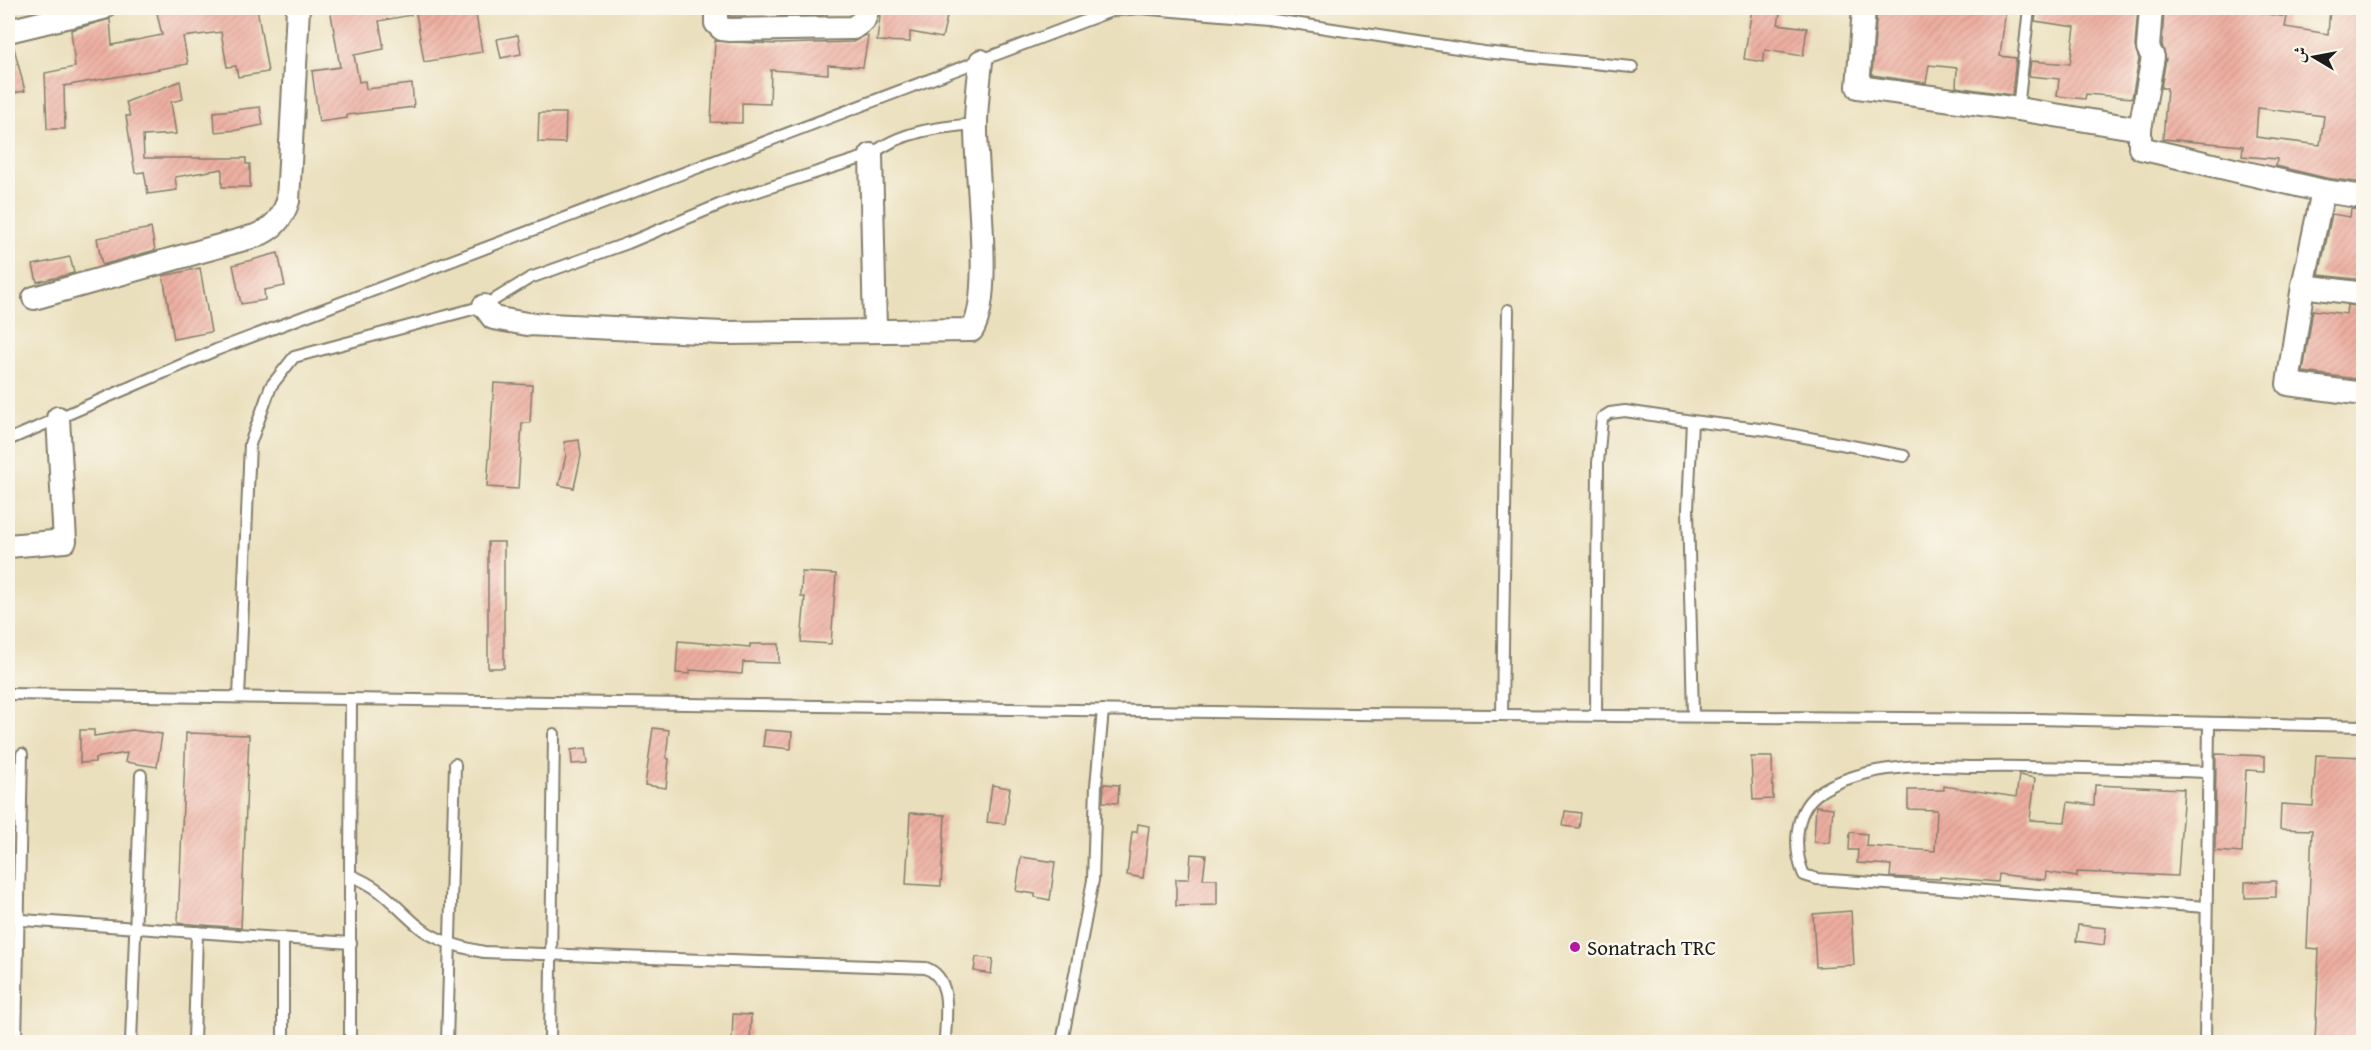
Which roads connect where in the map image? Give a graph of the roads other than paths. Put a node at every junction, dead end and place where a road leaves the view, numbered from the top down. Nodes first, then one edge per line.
1 (103, 8) edge
2 (298, 8) edge
3 (716, 8) edge
4 (868, 8) edge
5 (1864, 8) edge
6 (2029, 8) edge
7 (2151, 8) edge
8 (8, 31) edge
9 (981, 61) junction
10 (1632, 67) dead end
11 (2018, 109) junction
12 (976, 124) junction
13 (2140, 129) junction
14 (871, 155) junction
15 (2323, 191) junction
16 (2364, 197) edge
17 (2303, 285) junction
18 (2364, 294) edge
19 (34, 298) dead end
20 (484, 306) junction
21 (1508, 310) dead end
22 (875, 330) junction
23 (2364, 394) edge
24 (58, 418) junction
25 (1692, 422) junction
26 (8, 440) edge
27 (1904, 456) dead end
28 (8, 546) edge
29 (8, 694) edge
30 (239, 698) junction
31 (351, 699) junction
32 (1103, 710) junction
33 (1502, 715) junction
34 (1596, 716) junction
35 (1693, 716) junction
36 (2209, 723) junction
37 (2364, 726) edge
38 (554, 734) dead end
39 (22, 754) dead end
40 (455, 764) dead end
41 (2208, 772) junction
42 (141, 775) dead end
43 (351, 875) junction
44 (2206, 907) junction
45 (13, 920) edge
46 (135, 928) junction
47 (196, 932) junction
48 (283, 938) junction
49 (351, 943) junction
50 (450, 943) junction
51 (551, 956) junction
52 (16, 1042) edge
53 (131, 1042) edge
54 (194, 1042) edge
55 (283, 1042) edge
56 (350, 1042) edge
57 (447, 1042) edge
58 (550, 1042) edge
59 (945, 1042) edge
60 (1062, 1042) edge
61 (2205, 1042) edge

1 - 8 street
2 - 19 street
3 - 4 street
5 - 11 street
6 - 11 lane
7 - 13 street
9 - 10 lane
9 - 12 street
9 - 24 lane
11 - 13 street
12 - 14 lane
12 - 22 street
13 - 15 street
14 - 20 lane
14 - 22 street
15 - 16 street
15 - 17 street
17 - 18 street
17 - 23 street
20 - 22 street
20 - 30 lane
21 - 33 lane
24 - 26 lane
24 - 28 street
25 - 27 lane
25 - 34 lane
25 - 35 lane
29 - 30 lane
30 - 31 lane
31 - 32 lane
31 - 43 lane
32 - 33 lane
32 - 60 lane
33 - 34 lane
34 - 35 lane
35 - 36 lane
36 - 37 lane
36 - 41 lane
38 - 51 lane
39 - 45 lane
40 - 50 lane
41 - 44 lane
41 - 44 lane
42 - 46 lane
43 - 49 lane
43 - 50 lane
44 - 61 lane
45 - 46 lane
45 - 52 lane
46 - 47 lane
46 - 53 lane
47 - 48 lane
47 - 54 lane
48 - 49 lane
48 - 55 lane
49 - 56 lane
50 - 51 lane
50 - 57 lane
51 - 58 lane
51 - 59 lane

